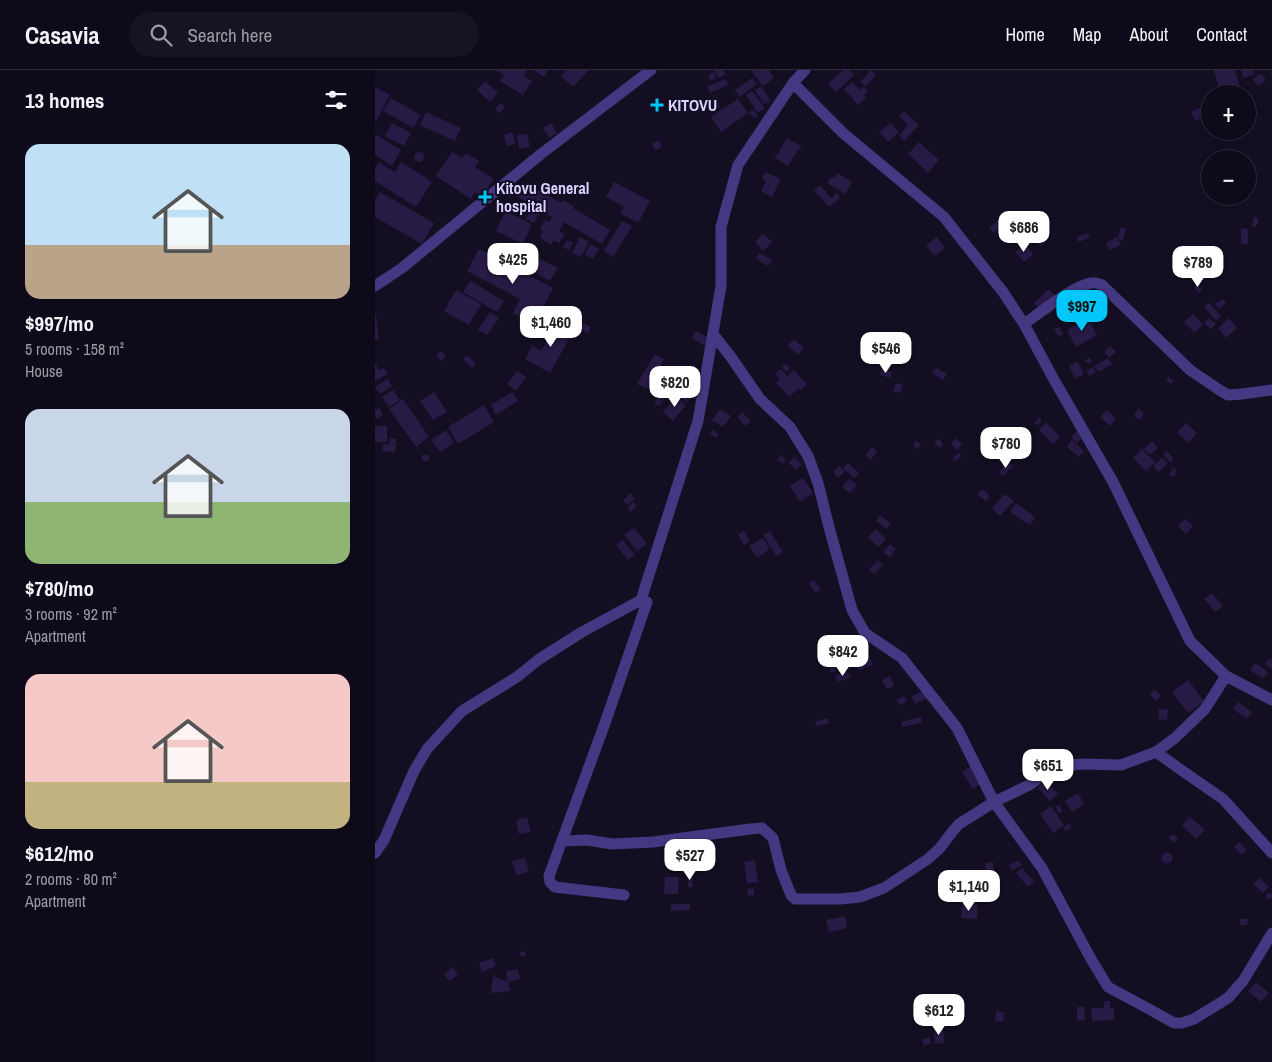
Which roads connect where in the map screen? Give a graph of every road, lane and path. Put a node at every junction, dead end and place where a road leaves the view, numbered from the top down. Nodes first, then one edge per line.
1 (651, 70) edge
2 (805, 70) edge
3 (793, 83) junction
4 (375, 286) edge
5 (1024, 324) junction
6 (713, 334) junction
7 (1272, 390) edge
8 (641, 600) junction
9 (1226, 676) junction
10 (1272, 700) edge
11 (1156, 752) junction
12 (994, 802) junction
13 (562, 841) junction
14 (375, 853) edge
15 (1272, 853) edge
16 (624, 895) dead end
17 (1272, 933) edge

1 - 4 street
2 - 3 street
3 - 5 street
3 - 6 street
5 - 7 street
5 - 9 street
6 - 8 street
6 - 12 street
8 - 13 street
8 - 14 street
9 - 10 street
9 - 11 street
11 - 12 street
11 - 15 street
12 - 13 street
12 - 17 street
13 - 16 street

